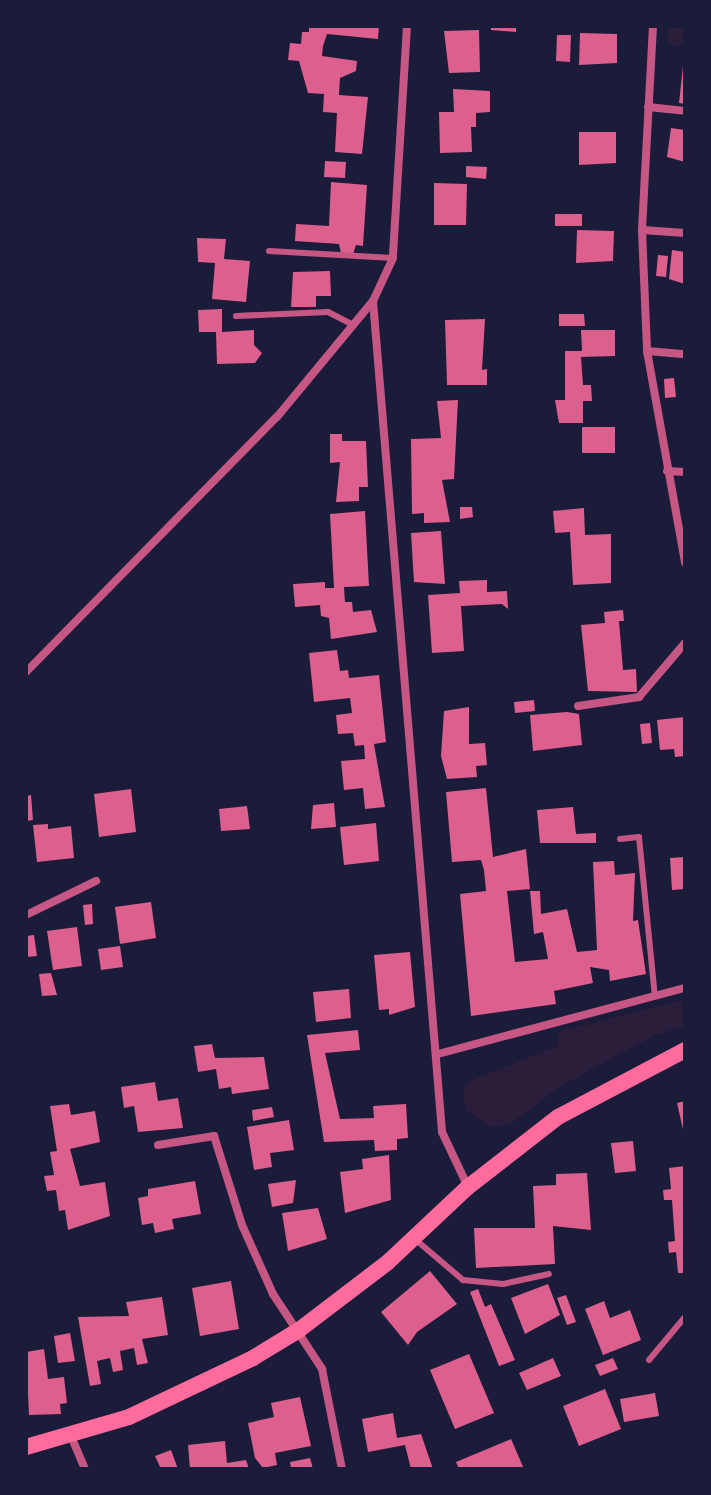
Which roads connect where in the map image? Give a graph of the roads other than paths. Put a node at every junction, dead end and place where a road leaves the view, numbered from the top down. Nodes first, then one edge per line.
1 (407, 26) edge
2 (653, 26) edge
3 (648, 107) junction
4 (685, 111) edge
5 (642, 230) junction
6 (685, 233) edge
7 (269, 251) dead end
8 (393, 258) junction
9 (373, 301) junction
10 (236, 316) dead end
11 (353, 325) junction
12 (647, 351) junction
13 (685, 354) edge
14 (667, 471) junction
15 (685, 472) edge
16 (685, 563) edge
17 (685, 643) edge
18 (26, 672) edge
19 (578, 706) dead end
20 (620, 839) dead end
21 (96, 881) dead end
22 (26, 915) edge
23 (685, 988) edge
24 (655, 996) junction
25 (685, 1050) edge
26 (438, 1054) junction
27 (158, 1145) dead end
28 (468, 1187) junction
29 (413, 1238) junction
30 (549, 1274) dead end
31 (685, 1317) edge
32 (299, 1330) junction
33 (649, 1360) dead end
34 (71, 1436) junction
35 (26, 1447) edge
36 (85, 1469) edge
37 (342, 1469) edge

1 - 8 street
2 - 3 street
3 - 4 street
3 - 5 street
5 - 6 street
5 - 12 street
7 - 8 lane
8 - 9 street
9 - 11 street
9 - 26 street
10 - 11 lane
11 - 18 street
12 - 13 street
12 - 14 street
14 - 15 street
14 - 16 street
17 - 19 street
20 - 24 lane
21 - 22 street
23 - 24 street
24 - 26 street
25 - 28 main road
26 - 28 street
27 - 32 street
28 - 29 main road
29 - 30 lane
29 - 32 main road
31 - 33 lane
32 - 34 main road
32 - 37 street
34 - 35 main road
34 - 36 street

